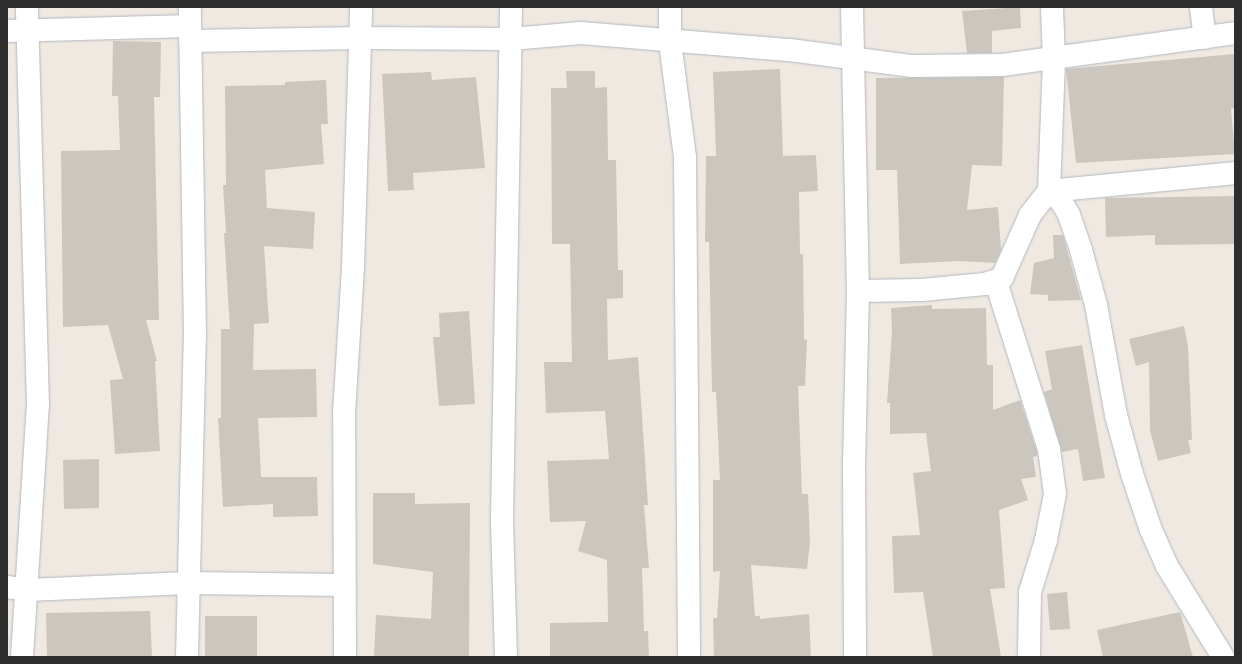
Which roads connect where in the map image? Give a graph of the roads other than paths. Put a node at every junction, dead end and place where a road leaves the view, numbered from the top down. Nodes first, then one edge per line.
1 (27, 7) edge
2 (361, 7) edge
3 (511, 7) edge
4 (670, 7) edge
5 (852, 7) edge
6 (1052, 7) edge
7 (1201, 7) edge
8 (190, 25) edge
9 (17, 31) edge
10 (1235, 33) edge
11 (361, 38) junction
12 (511, 38) junction
13 (1205, 38) junction
14 (670, 42) junction
15 (851, 57) junction
16 (1054, 60) junction
17 (1235, 173) edge
18 (1048, 191) junction
19 (996, 282) junction
20 (858, 291) junction
21 (189, 583) junction
22 (343, 584) junction
23 (7, 587) edge
24 (28, 590) junction
25 (22, 657) edge
26 (187, 657) edge
27 (345, 657) edge
28 (506, 657) edge
29 (689, 657) edge
30 (855, 657) edge
31 (1029, 657) edge
32 (1223, 657) edge

1 - 9 street
2 - 11 street
3 - 12 street
4 - 14 street
5 - 15 street
6 - 16 street
7 - 13 street
8 - 9 street
8 - 11 street
8 - 21 street
9 - 24 street
10 - 13 street
11 - 12 street
11 - 22 street
12 - 14 street
12 - 28 street
13 - 16 street
14 - 15 street
14 - 29 street
15 - 16 street
15 - 20 street
16 - 18 street
17 - 18 street
18 - 19 street
18 - 32 street
19 - 20 street
19 - 31 street
20 - 30 street
21 - 22 street
21 - 24 street
21 - 26 street
22 - 27 street
23 - 24 street
24 - 25 street

